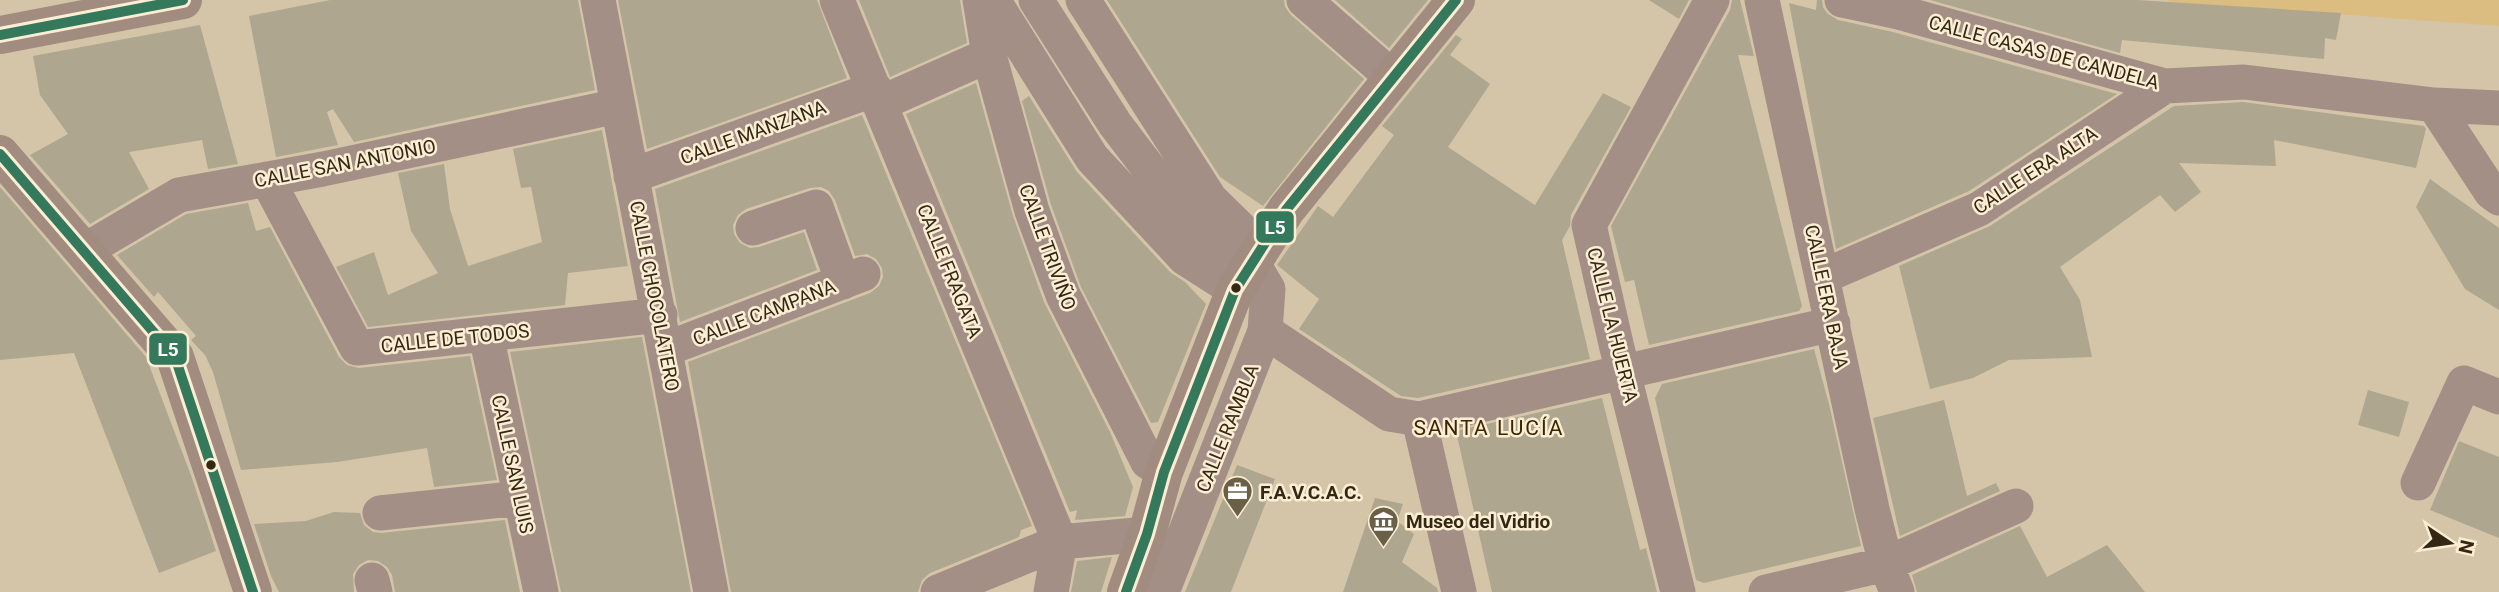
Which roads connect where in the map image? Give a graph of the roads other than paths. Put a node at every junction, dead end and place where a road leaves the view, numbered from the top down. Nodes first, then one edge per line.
1 (183, 0) edge
2 (597, 0) edge
3 (837, 0) edge
4 (980, 0) edge
5 (993, 0) edge
6 (1036, 0) edge
7 (1083, 0) edge
8 (1304, 0) edge
9 (1456, 0) edge
10 (1712, 0) edge
11 (1762, 0) edge
12 (1842, 0) edge
13 (1888, 5) edge
14 (91, 8) edge
15 (0, 35) edge
16 (989, 55) junction
17 (1392, 77) junction
18 (2165, 86) junction
19 (878, 96) junction
20 (2434, 105) junction
21 (618, 106) junction
22 (2499, 108) edge
23 (0, 154) edge
24 (631, 176) junction
25 (267, 179) junction
26 (2496, 189) edge
27 (753, 228) dead end
28 (84, 251) junction
29 (1248, 268) junction
30 (1822, 277) junction
31 (660, 315) junction
32 (1833, 324) junction
33 (1265, 331) junction
34 (486, 335) junction
35 (666, 349) junction
36 (1625, 372) junction
37 (2499, 397) edge
38 (1419, 419) junction
39 (1164, 472) junction
40 (2418, 483) dead end
41 (520, 498) junction
42 (2016, 506) dead end
43 (380, 513) dead end
44 (1147, 534) junction
45 (1060, 542) junction
46 (1891, 578) edge
47 (253, 592) edge
48 (541, 592) edge
49 (712, 592) edge
50 (938, 592) edge
51 (1051, 592) edge
52 (1126, 592) edge
53 (1162, 592) edge
54 (1459, 592) edge
55 (1678, 592) edge
56 (1766, 592) edge

1 - 14 street
2 - 21 street, CALLE CHOCOLATERO
3 - 19 street, CALLE FRAGATA
4 - 16 street, CALLE TRIVIÑO
5 - 29 street
6 - 29 street
7 - 29 street
8 - 17 street
9 - 17 street
10 - 36 street, CALLE LA HUERTA
11 - 30 street, CALLE ERA BAJA
12 - 13 street, CALLE CASAS DE CANDELA
13 - 18 street, CALLE CASAS DE CANDELA
14 - 15 street
16 - 19 street, CALLE MANZANA
16 - 39 street, CALLE TRIVIÑO
17 - 29 street
18 - 20 street, CALLE CASAS DE CANDELA
18 - 30 street, CALLE ERA ALTA
19 - 24 street, CALLE MANZANA
19 - 45 street, CALLE FRAGATA
20 - 22 street, CALLE CASAS DE CANDELA
20 - 26 street
21 - 24 street, CALLE CHOCOLATERO
21 - 25 street, CALLE SAN ANTONIO
23 - 28 street
24 - 31 street, CALLE CHOCOLATERO
25 - 28 street, CALLE SAN ANTONIO
25 - 34 street, CALLE DE TODOS
27 - 35 street, CALLE CAMPANA
28 - 47 street
29 - 33 street, CALLE RAMBLA
29 - 39 street
30 - 32 street, CALLE ERA BAJA
31 - 34 street, CALLE DE TODOS
31 - 35 street, CALLE CHOCOLATERO
32 - 36 street
32 - 46 street, CALLE ERA BAJA
33 - 38 street
33 - 53 street, CALLE RAMBLA
34 - 41 street, CALLE SAN LUIS
35 - 49 street, CALLE CHOCOLATERO
36 - 38 street
36 - 55 street, CALLE LA HUERTA
37 - 40 street
38 - 54 street
39 - 44 street
41 - 43 street
41 - 48 street, CALLE SAN LUIS
42 - 46 street
44 - 45 street
44 - 52 street
45 - 50 street
45 - 51 street
46 - 56 street

